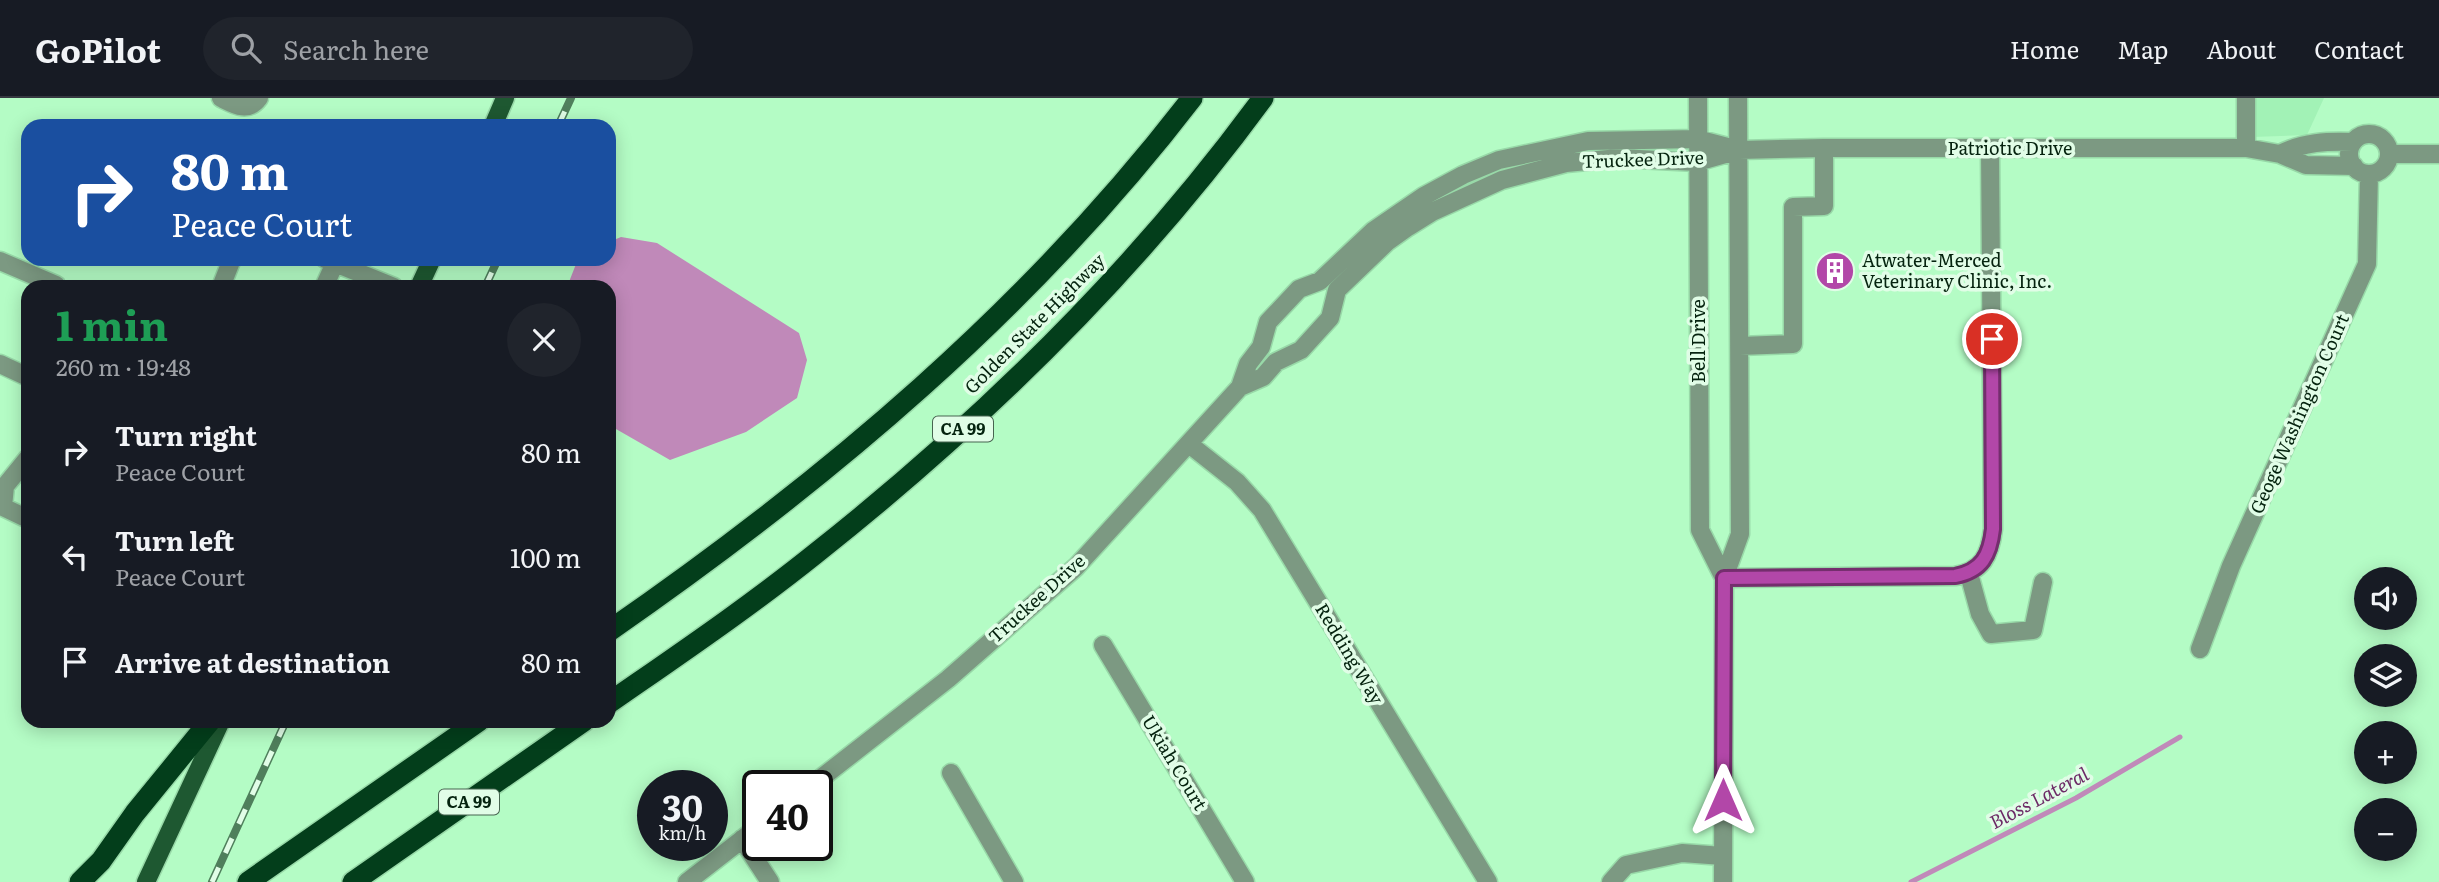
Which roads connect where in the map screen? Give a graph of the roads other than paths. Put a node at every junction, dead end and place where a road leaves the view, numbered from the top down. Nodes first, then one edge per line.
1 (221, 98) edge
2 (259, 98) edge
3 (505, 98) edge
4 (1192, 98) edge
5 (1263, 98) edge
6 (1698, 98) edge
7 (1738, 98) edge
8 (2246, 98) edge
9 (495, 119) edge
10 (1697, 139) junction
11 (2353, 142) junction
12 (1824, 148) junction
13 (2246, 148) junction
14 (1990, 149) junction
15 (1739, 150) junction
16 (1527, 153) junction
17 (2280, 154) junction
18 (2389, 154) junction
19 (2439, 154) edge
20 (1697, 162) junction
21 (2361, 170) junction
22 (1531, 172) junction
23 (1405, 220) junction
24 (0, 261) edge
25 (342, 266) edge
26 (44, 280) edge
27 (377, 280) edge
28 (1299, 289) junction
29 (1330, 318) junction
30 (1268, 322) junction
31 (1740, 346) junction
32 (1301, 349) junction
33 (0, 364) edge
34 (21, 374) edge
35 (1240, 387) junction
36 (1189, 444) junction
37 (21, 467) edge
38 (2, 497) edge
39 (21, 516) edge
40 (1969, 574) junction
41 (1724, 578) junction
42 (2043, 582) dead end
43 (616, 626) edge
44 (1103, 645) dead end
45 (2200, 649) dead end
46 (616, 698) edge
47 (204, 728) edge
48 (217, 728) edge
49 (469, 728) edge
50 (574, 728) edge
51 (831, 770) edge
52 (951, 773) dead end
53 (742, 839) edge
54 (1723, 856) junction
55 (756, 861) edge
56 (80, 882) edge
57 (146, 882) edge
58 (248, 882) edge
59 (353, 882) edge
60 (687, 882) edge
61 (770, 882) edge
62 (1014, 882) edge
63 (1245, 882) edge
64 (1488, 882) edge
65 (1611, 882) edge
66 (1723, 882) edge

1 - 2 street
3 - 9 main road
4 - 43 highway, Golden State Highway
5 - 46 highway, Golden State Highway / CA 99
6 - 10 street, Bell Drive
7 - 15 street, Bell Drive
8 - 13 street
10 - 15 street, Truckee Drive
10 - 16 street, Truckee Drive
10 - 20 street, Bell Drive
11 - 17 street, Patriotic Drive
11 - 18 street
11 - 21 street
12 - 14 street, Patriotic Drive
12 - 15 street, Patriotic Drive
12 - 31 street
13 - 14 street, Patriotic Drive
13 - 17 street, Patriotic Drive
14 - 40 street
15 - 20 street, Truckee Drive
15 - 31 street, Bell Drive
16 - 22 street
16 - 23 street, Truckee Drive
17 - 21 street, Patriotic Drive
18 - 19 street
18 - 21 street
20 - 22 street, Truckee Drive
20 - 41 street, Bell Drive
21 - 45 street, Geoge Washington Court
22 - 23 street, Truckee Drive
23 - 28 street, Truckee Drive
23 - 29 street, Truckee Drive
24 - 26 street
25 - 27 street
28 - 29 street
28 - 30 street, Truckee Drive
29 - 32 street, Truckee Drive
30 - 32 street
30 - 35 street, Truckee Drive
31 - 41 street, Bell Drive
32 - 35 street, Truckee Drive
33 - 34 street
35 - 36 street, Truckee Drive
36 - 51 street, Truckee Drive
36 - 64 street, Redding Way
37 - 38 street
38 - 39 street
40 - 41 street
40 - 42 street
41 - 54 street, Bell Drive
44 - 63 street, Ukiah Court
47 - 56 highway
48 - 57 main road
49 - 58 highway
50 - 59 highway, CA 99
52 - 62 street
53 - 60 street
54 - 65 street
54 - 66 street, Bell Drive
55 - 61 street

